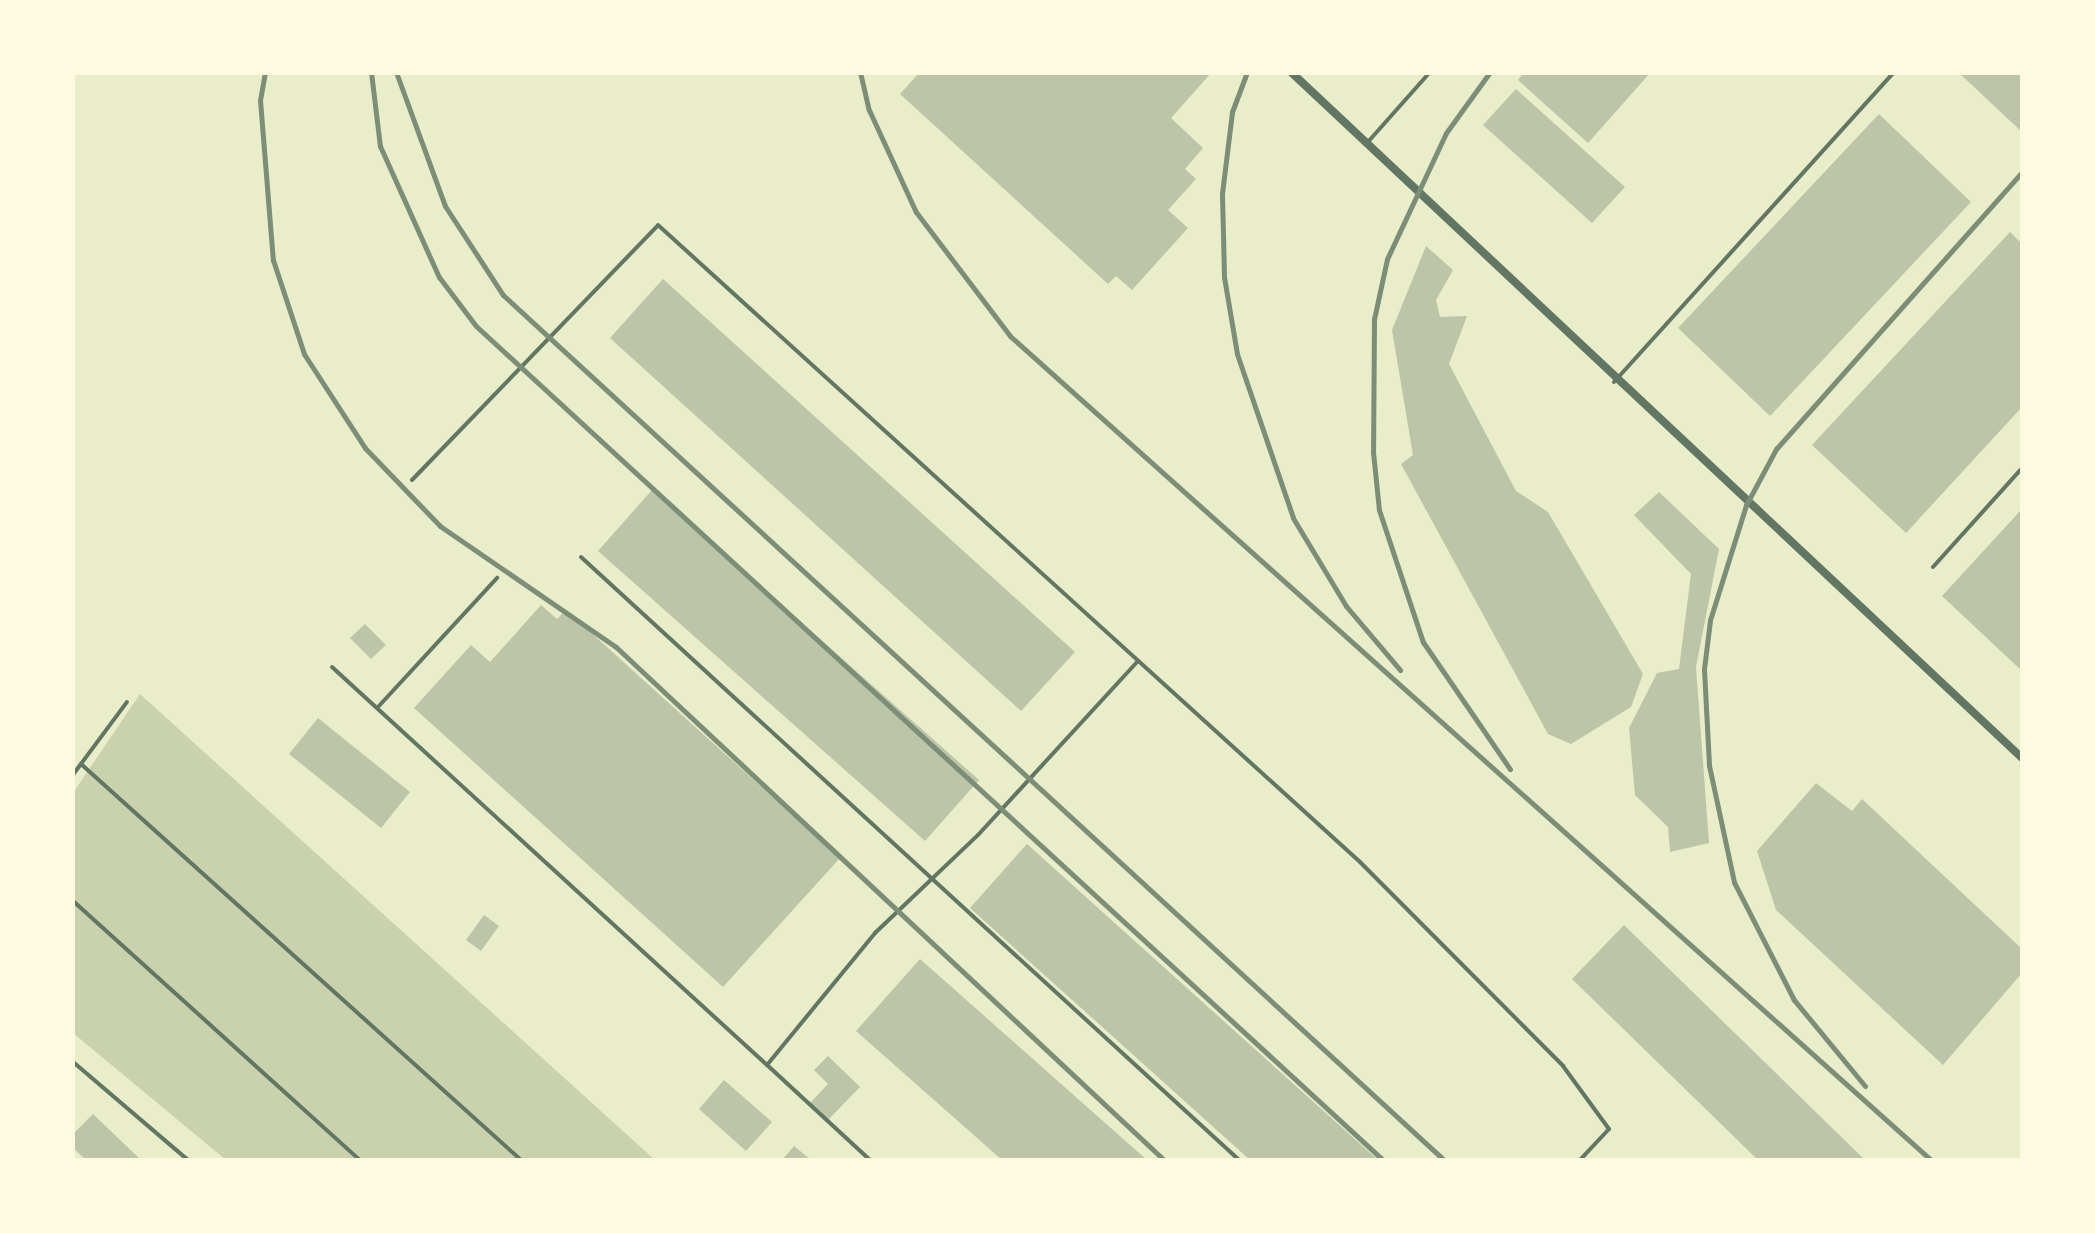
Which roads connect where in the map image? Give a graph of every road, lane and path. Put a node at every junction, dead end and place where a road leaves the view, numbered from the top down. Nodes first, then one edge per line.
1 (1291, 72) edge
2 (1430, 72) edge
3 (1894, 72) edge
4 (1366, 144) junction
5 (1614, 382) junction
6 (2022, 468) edge
7 (412, 480) dead end
8 (581, 558) dead end
9 (1933, 567) dead end
10 (497, 578) dead end
11 (1137, 662) junction
12 (332, 666) dead end
13 (127, 702) dead end
14 (378, 708) junction
15 (2022, 758) edge
16 (81, 764) junction
17 (72, 776) edge
18 (929, 882) junction
19 (72, 900) edge
20 (72, 1061) edge
21 (767, 1065) junction
22 (188, 1160) edge
23 (360, 1160) edge
24 (521, 1160) edge
25 (870, 1160) edge
26 (1239, 1160) edge
27 (1580, 1160) edge

1 - 4 street
2 - 4 lane
3 - 5 lane
4 - 5 street
5 - 15 street
6 - 9 lane
7 - 11 lane
8 - 18 lane
10 - 14 lane
11 - 18 lane
11 - 27 lane
12 - 14 lane
13 - 16 lane
14 - 21 lane
16 - 17 lane
16 - 24 lane
18 - 21 lane
18 - 26 lane
19 - 23 lane
20 - 22 lane
21 - 25 lane

